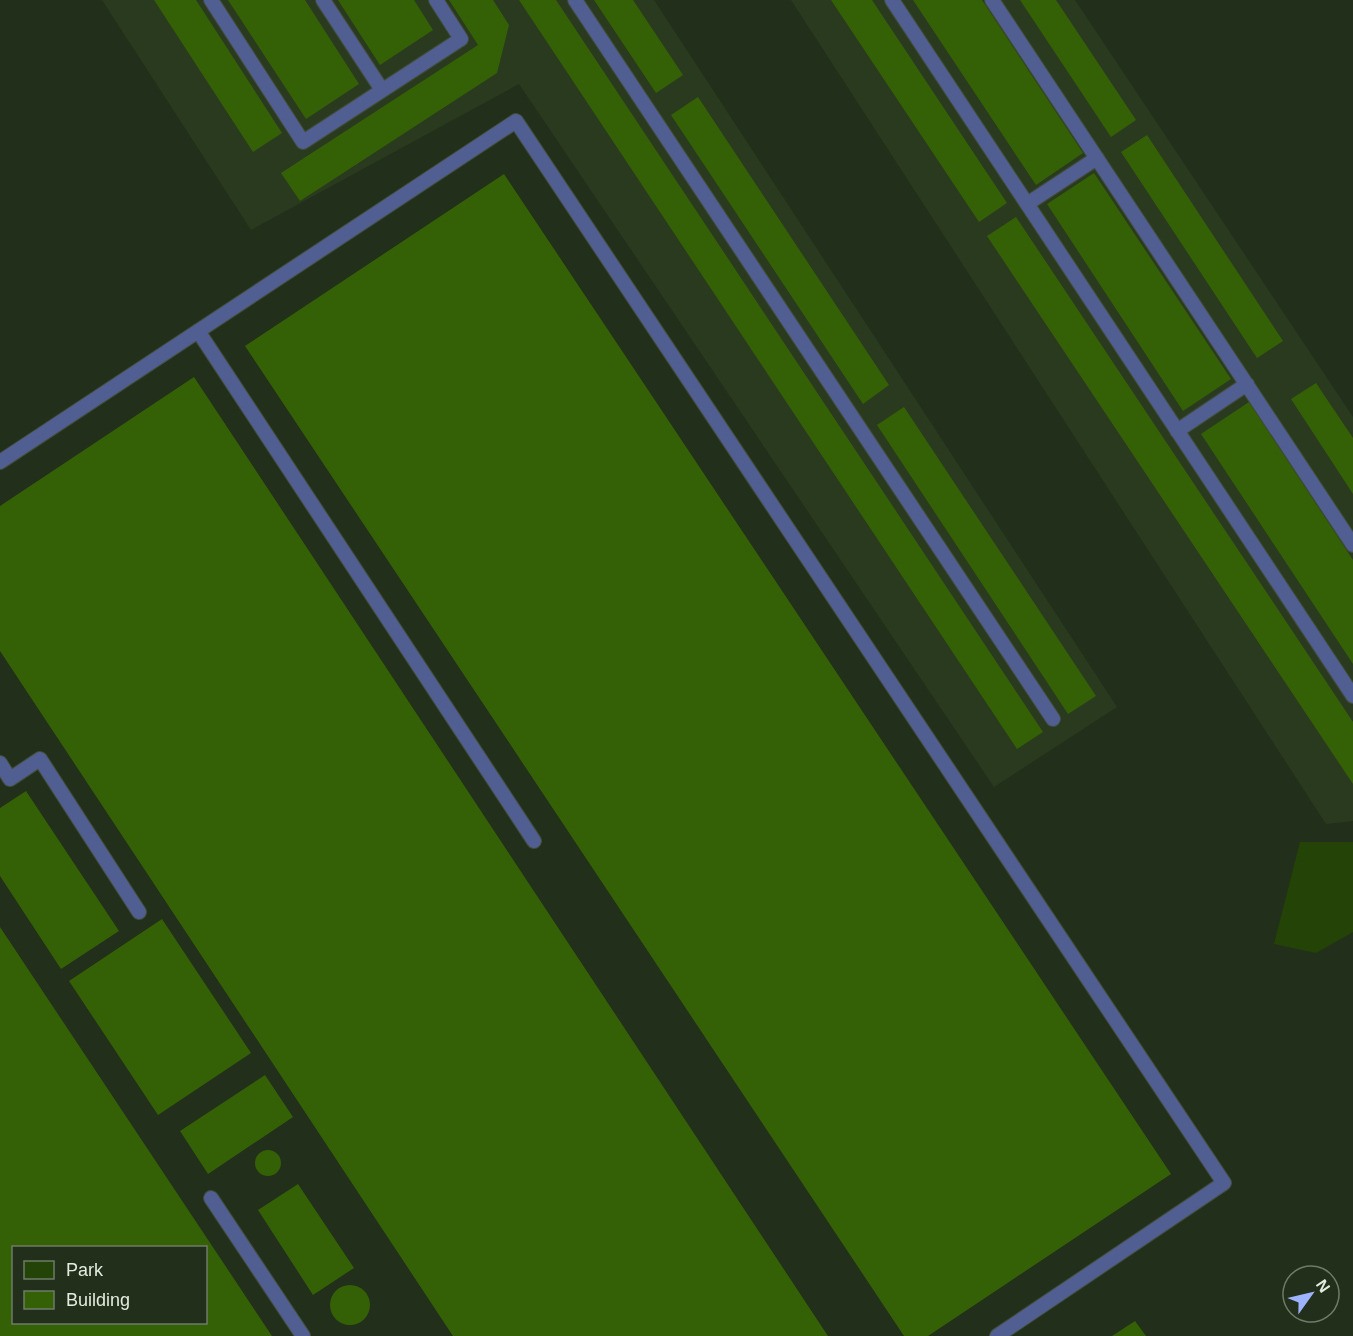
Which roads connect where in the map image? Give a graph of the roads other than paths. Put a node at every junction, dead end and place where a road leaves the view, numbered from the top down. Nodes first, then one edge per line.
1 (211, 0) edge
2 (323, 0) edge
3 (436, 0) edge
4 (575, 0) edge
5 (892, 0) edge
6 (992, 0) edge
7 (382, 90) junction
8 (1097, 158) junction
9 (1027, 204) junction
10 (198, 331) junction
11 (1247, 384) junction
12 (1177, 431) junction
13 (0, 462) edge
14 (1353, 545) edge
15 (1353, 696) edge
16 (1053, 719) dead end
17 (0, 763) edge
18 (534, 841) dead end
19 (139, 912) dead end
20 (211, 1198) dead end
21 (303, 1336) edge
22 (997, 1336) edge

1 - 7 lane
2 - 7 lane
3 - 7 lane
4 - 16 lane
5 - 9 lane
6 - 8 lane
8 - 9 lane
8 - 11 lane
9 - 12 lane
10 - 13 lane
10 - 18 lane
10 - 22 lane
11 - 12 lane
11 - 14 lane
12 - 15 lane
17 - 19 lane
20 - 21 lane

